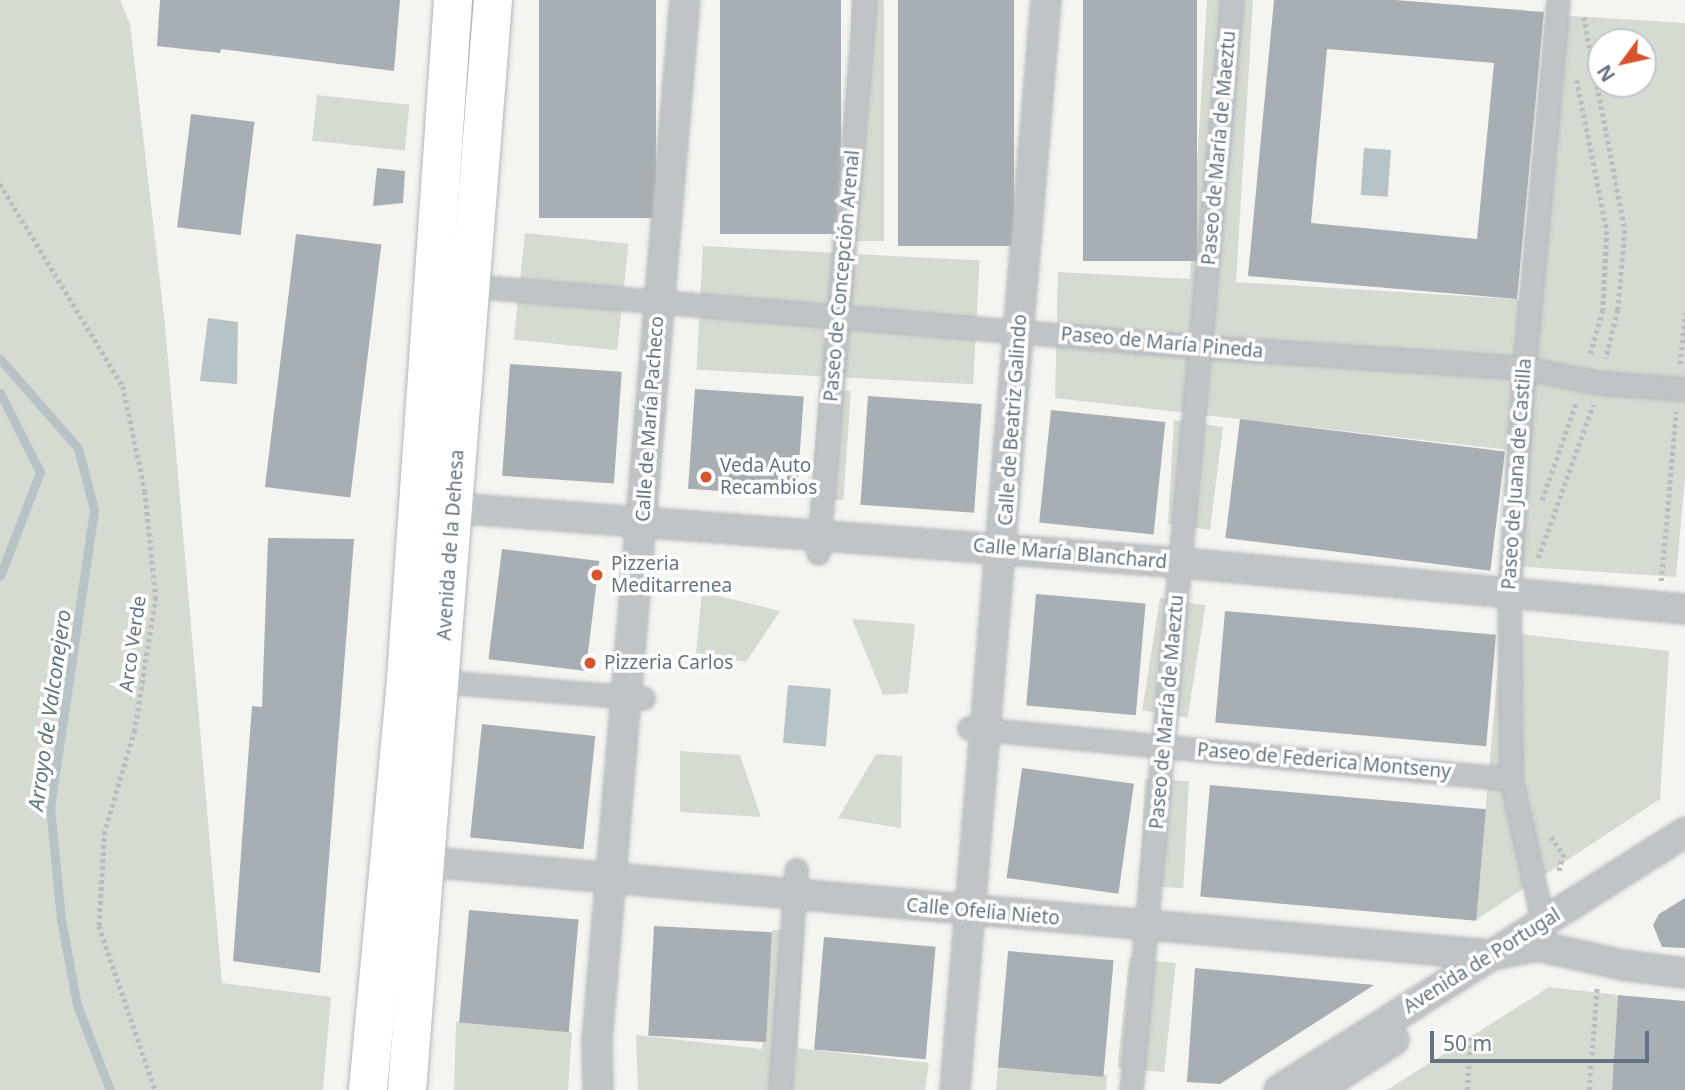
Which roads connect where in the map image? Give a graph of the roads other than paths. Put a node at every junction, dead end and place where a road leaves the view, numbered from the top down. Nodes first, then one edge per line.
1 (453, 0) edge
2 (494, 0) edge
3 (685, 0) edge
4 (865, 0) edge
5 (1046, 0) edge
6 (1232, 0) edge
7 (1558, 0) edge
8 (471, 286) junction
9 (659, 302) junction
10 (838, 319) junction
11 (1019, 332) junction
12 (1202, 347) junction
13 (1524, 368) junction
14 (1682, 388) edge
15 (453, 508) junction
16 (642, 522) junction
17 (819, 544) junction
18 (1003, 548) junction
19 (1182, 563) junction
20 (1509, 592) junction
21 (1672, 608) edge
22 (423, 680) junction
23 (635, 697) junction
24 (978, 729) junction
25 (1164, 745) junction
26 (1511, 779) junction
27 (1685, 832) edge
28 (1685, 851) edge
29 (428, 862) junction
30 (613, 880) junction
31 (795, 883) junction
32 (971, 911) junction
33 (1147, 925) junction
34 (1540, 934) junction
35 (1491, 955) junction
36 (1685, 973) edge
37 (368, 1090) edge
38 (407, 1090) edge
39 (598, 1090) edge
40 (780, 1090) edge
41 (955, 1090) edge
42 (1131, 1090) edge
43 (1279, 1090) edge
44 (1317, 1090) edge

1 - 22 main road, Avenida de la Dehesa
2 - 8 main road, Avenida de la Dehesa
3 - 9 street, Calle de María Pacheco
4 - 10 street, Paseo de Concepción Arenal
5 - 11 street, Calle de Beatriz Galindo
6 - 12 street, Paseo de María de Maeztu
7 - 13 street, Paseo de Juana de Castilla
8 - 9 street, Paseo de María Pineda
8 - 15 main road, Avenida de la Dehesa
9 - 10 street, Paseo de María Pineda
9 - 16 street, Calle de María Pacheco
10 - 11 street, Paseo de María Pineda
10 - 17 street, Paseo de Concepción Arenal
11 - 12 street, Paseo de María Pineda
11 - 18 street, Calle de Beatriz Galindo
12 - 13 street, Paseo de María Pineda
12 - 19 street, Paseo de María de Maeztu
13 - 14 street, Paseo de María Pineda
13 - 20 street, Paseo de Juana de Castilla
15 - 16 street, Calle María Blanchard
15 - 22 main road, Avenida de la Dehesa
16 - 17 street, Calle María Blanchard
16 - 23 street, Calle de María Pacheco
17 - 18 street, Calle María Blanchard
18 - 19 street, Calle María Blanchard
18 - 24 street, Calle de Beatriz Galindo
19 - 20 street, Calle María Blanchard
19 - 25 street, Paseo de María de Maeztu
20 - 21 street, Calle María Blanchard
20 - 26 street, Paseo de Juana de Castilla
22 - 23 street
22 - 29 main road, Avenida de la Dehesa
22 - 37 main road, Avenida de la Dehesa
23 - 30 street, Calle de María Pacheco
24 - 25 street, Paseo de Federica Montseny
24 - 32 street, Calle de Beatriz Galindo
25 - 26 street, Paseo de Federica Montseny
25 - 33 street, Paseo de María de Maeztu
26 - 34 street, Paseo de Juana de Castilla
27 - 34 street, Avenida de Portugal
28 - 34 street, Avenida de Portugal
29 - 30 street, Calle Ofelia Nieto
29 - 38 main road, Avenida de la Dehesa
30 - 31 street, Calle Ofelia Nieto
30 - 39 street, Calle de María Pacheco
31 - 32 street, Calle Ofelia Nieto
31 - 40 street
32 - 33 street, Calle Ofelia Nieto
32 - 41 street, Calle de Beatriz Galindo
33 - 35 street, Calle Ofelia Nieto
33 - 42 street, Paseo de María de Maeztu
34 - 35 street, Calle Ofelia Nieto
34 - 36 street
34 - 44 street, Avenida de Portugal
35 - 43 street, Avenida de Portugal

